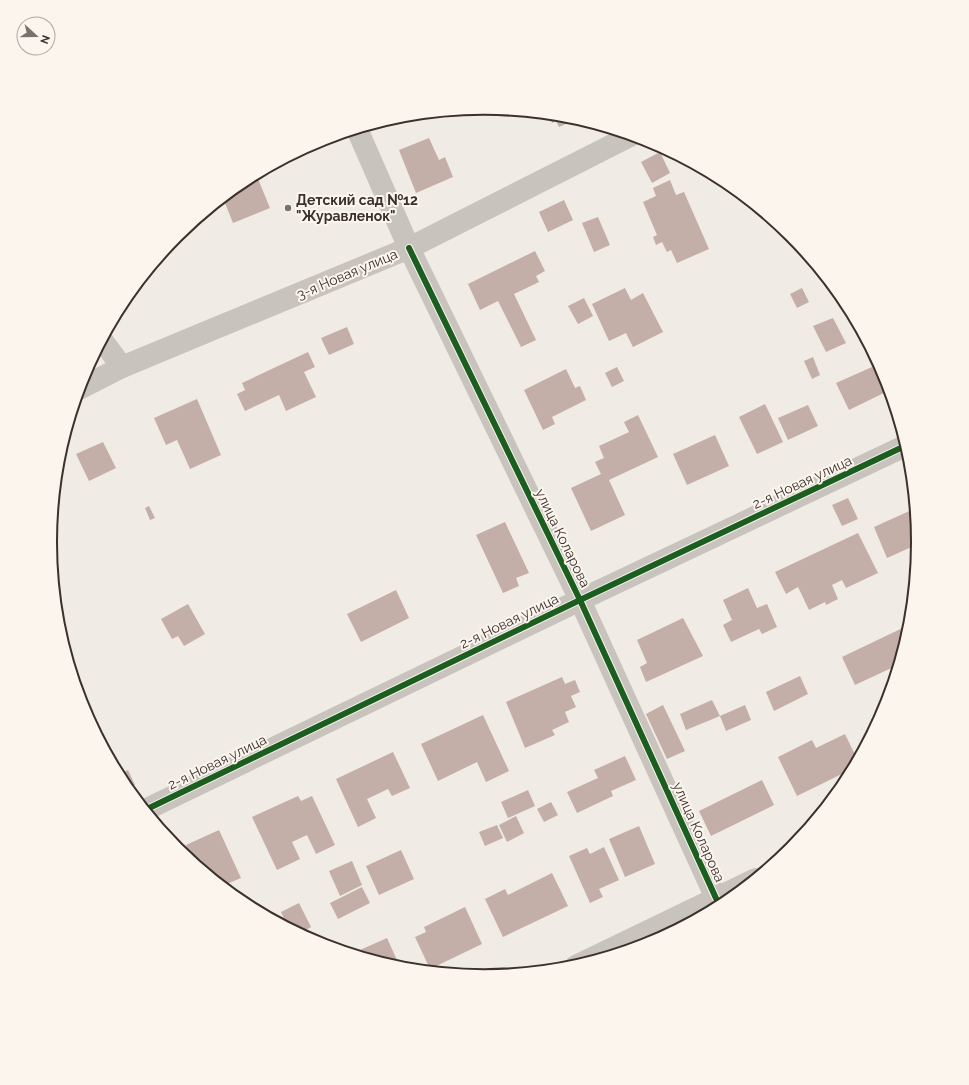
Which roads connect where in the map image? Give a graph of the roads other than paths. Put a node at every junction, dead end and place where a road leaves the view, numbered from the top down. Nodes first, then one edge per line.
1 (359, 134) edge
2 (624, 139) edge
3 (409, 248) junction
4 (105, 345) edge
5 (122, 367) junction
6 (88, 384) edge
7 (901, 448) edge
8 (580, 600) junction
9 (149, 808) edge
10 (717, 901) edge
11 (709, 906) edge
12 (611, 950) edge

1 - 3 street, улица Коларова
2 - 3 street, 3-я Новая улица
3 - 5 street, 3-я Новая улица
3 - 8 street, улица Коларова
4 - 5 street
5 - 6 street, 3-я Новая улица
7 - 8 street, 2-я Новая улица
8 - 9 street, 2-я Новая улица
8 - 10 street, улица Коларова
11 - 12 street

